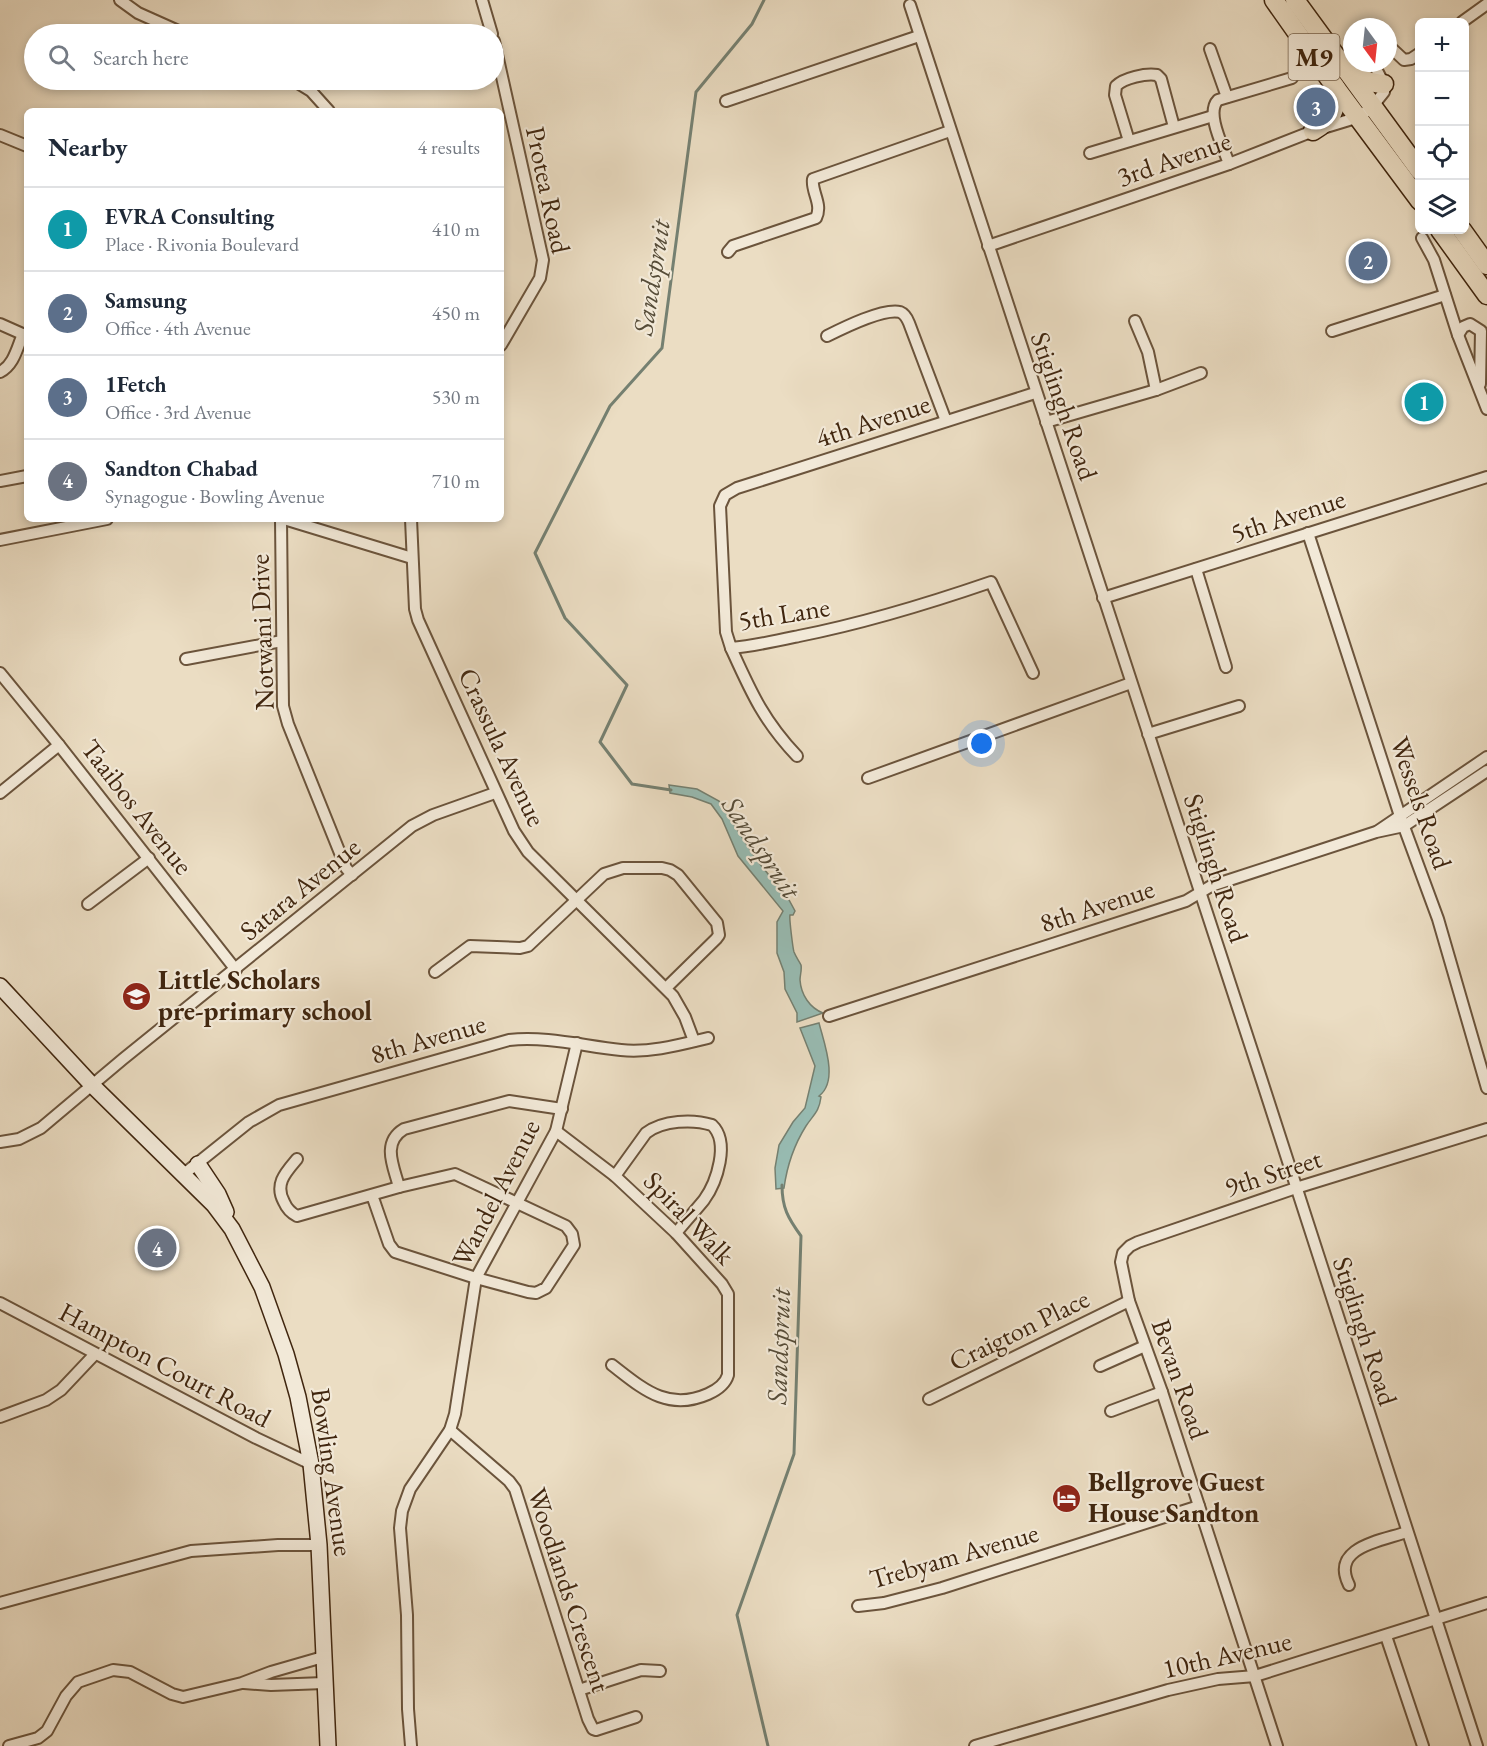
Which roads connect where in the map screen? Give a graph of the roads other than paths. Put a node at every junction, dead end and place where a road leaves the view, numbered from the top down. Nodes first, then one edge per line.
1 (120, 0) edge
2 (482, 0) edge
3 (1274, 0) edge
4 (1295, 0) edge
5 (1487, 4) edge
6 (910, 5) dead end
7 (1468, 18) edge
8 (163, 24) edge
9 (489, 24) edge
10 (1312, 25) junction
11 (920, 36) junction
12 (1210, 49) dead end
13 (1397, 53) edge
14 (1415, 56) edge
15 (1378, 72) edge
16 (1292, 78) dead end
17 (1384, 84) junction
18 (1336, 88) junction
19 (309, 90) edge
20 (501, 90) edge
21 (1227, 97) junction
22 (726, 101) dead end
23 (326, 108) edge
24 (503, 108) edge
25 (1365, 112) junction
26 (1213, 116) junction
27 (505, 119) edge
28 (1174, 127) junction
29 (950, 131) junction
30 (1313, 131) junction
31 (0, 135) edge
32 (1129, 141) junction
33 (24, 145) edge
34 (1090, 153) dead end
35 (1229, 164) junction
36 (1415, 167) edge
37 (1415, 194) edge
38 (1443, 234) edge
39 (1465, 234) edge
40 (1422, 238) dead end
41 (988, 246) junction
42 (728, 252) dead end
43 (1487, 265) edge
44 (1487, 295) edge
45 (1445, 296) junction
46 (1135, 321) dead end
47 (0, 324) edge
48 (1332, 331) dead end
49 (24, 335) edge
50 (1458, 335) junction
51 (827, 336) dead end
52 (24, 337) edge
53 (504, 340) edge
54 (0, 372) edge
55 (1201, 373) dead end
56 (1479, 389) junction
57 (1156, 390) junction
58 (1035, 393) junction
59 (1487, 409) edge
60 (946, 421) junction
61 (1046, 422) junction
62 (24, 477) edge
63 (1487, 477) edge
64 (0, 481) edge
65 (725, 495) joint
66 (92, 522) edge
67 (283, 522) edge
68 (293, 522) edge
69 (411, 522) edge
70 (1308, 533) junction
71 (0, 540) edge
72 (412, 558) junction
73 (1196, 569) junction
74 (1103, 598) junction
75 (282, 641) junction
76 (730, 648) junction
77 (186, 659) dead end
78 (1226, 667) dead end
79 (1033, 673) dead end
80 (0, 674) edge
81 (1131, 683) junction
82 (1239, 706) dead end
83 (1148, 734) junction
84 (59, 745) junction
85 (797, 756) dead end
86 (1487, 757) edge
87 (1487, 771) edge
88 (868, 778) dead end
89 (495, 792) junction
90 (0, 793) edge
91 (1402, 821) junction
92 (149, 858) junction
93 (352, 875) junction
94 (1199, 893) junction
95 (575, 900) junction
96 (88, 904) dead end
97 (236, 970) junction
98 (435, 972) dead end
99 (0, 986) edge
100 (666, 988) junction
101 (829, 1017) dead end
102 (708, 1038) dead end
103 (693, 1041) junction
104 (577, 1043) junction
105 (92, 1085) junction
106 (1487, 1088) edge
107 (562, 1109) junction
108 (1487, 1129) edge
109 (556, 1131) junction
110 (0, 1142) edge
111 (297, 1159) dead end
112 (198, 1164) junction
113 (184, 1174) junction
114 (615, 1176) junction
115 (399, 1187) junction
116 (1296, 1188) junction
117 (372, 1195) junction
118 (516, 1202) junction
119 (231, 1229) junction
120 (676, 1233) junction
121 (476, 1278) junction
122 (1129, 1301) junction
123 (0, 1303) edge
124 (1145, 1346) junction
125 (95, 1354) junction
126 (612, 1365) dead end
127 (1100, 1366) dead end
128 (1162, 1392) junction
129 (929, 1399) dead end
130 (1111, 1411) dead end
131 (0, 1417) edge
132 (450, 1430) junction
133 (311, 1464) junction
134 (1199, 1506) junction
135 (1407, 1532) junction
136 (319, 1545) junction
137 (1349, 1585) dead end
138 (0, 1603) edge
139 (1487, 1603) edge
140 (858, 1606) dead end
141 (1435, 1620) junction
142 (1386, 1636) junction
143 (323, 1658) junction
144 (660, 1671) dead end
145 (1255, 1676) junction
146 (242, 1683) junction
147 (324, 1683) junction
148 (579, 1690) junction
149 (636, 1716) dead end
150 (9, 1746) edge
151 (328, 1746) edge
152 (411, 1746) edge
153 (975, 1746) edge
154 (1277, 1746) edge
155 (1423, 1746) edge
156 (1477, 1746) edge

1 - 8 street
2 - 9 street
3 - 18 main road, M9
4 - 10 main road, M9
5 - 7 street
6 - 11 street, Stiglingh Road
10 - 17 main road
10 - 25 main road, M9
11 - 22 street
11 - 29 street, Stiglingh Road
12 - 21 street
13 - 14 street
15 - 17 street
16 - 21 street
17 - 25 street
18 - 25 main road, M9
18 - 30 main road
19 - 23 street
20 - 24 street, Protea Road
21 - 26 street
25 - 30 street, 3rd Avenue
25 - 36 main road, M9
25 - 37 main road, M9
26 - 28 street
26 - 35 street
27 - 53 street, Protea Road
28 - 32 street
28 - 32 street
29 - 41 street, Stiglingh Road
29 - 42 street
30 - 35 street, 3rd Avenue
31 - 33 street
32 - 34 street
35 - 41 street, 3rd Avenue
38 - 44 main road
39 - 43 main road
40 - 45 street
41 - 58 street, Stiglingh Road
45 - 48 street
45 - 50 street
46 - 57 street
47 - 49 street
50 - 56 street
50 - 56 street
51 - 60 street
52 - 54 street
55 - 57 street
56 - 59 street
57 - 61 street
58 - 60 street, 4th Avenue
58 - 61 street, Stiglingh Road
60 - 65 street, 4th Avenue
61 - 74 street, Stiglingh Road
62 - 64 street
63 - 70 street, 5th Avenue
65 - 76 street, 5th Lane
66 - 71 street
67 - 75 street, Notwani Drive
68 - 72 street
69 - 72 street, Crassula Avenue
70 - 73 street, 5th Avenue
70 - 91 street, Wessels Road
72 - 89 street, Crassula Avenue
73 - 74 street, 5th Avenue
73 - 78 street
74 - 81 street, Stiglingh Road
75 - 77 street
75 - 93 street, Notwani Drive
76 - 79 street, 5th Lane
76 - 85 street
80 - 84 street, Taaibos Avenue
81 - 83 street, Stiglingh Road
81 - 88 street
82 - 83 street
83 - 94 street, Stiglingh Road
84 - 90 street
84 - 92 street, Taaibos Avenue
86 - 91 street
87 - 91 street
89 - 93 street, Satara Avenue
89 - 95 street, Crassula Avenue
91 - 94 street, 8th Avenue
91 - 106 street, Wessels Road
92 - 96 street
92 - 97 street, Taaibos Avenue
93 - 97 street, Satara Avenue
94 - 101 street, 8th Avenue
94 - 116 street, Stiglingh Road
95 - 98 street
95 - 100 street, Crassula Avenue
95 - 100 street
97 - 105 street, Satara Avenue
99 - 105 main road, Bowling Avenue
100 - 103 street, Crassula Avenue
102 - 103 street, 8th Avenue
103 - 104 street, 8th Avenue
104 - 107 street, Wandel Avenue
104 - 112 street, 8th Avenue
105 - 110 street, Satara Avenue
105 - 113 main road, Bowling Avenue
107 - 109 street, Wandel Avenue
107 - 115 street
108 - 116 street, 9th Street
109 - 114 street, Spiral Walk
109 - 118 street, Wandel Avenue
111 - 117 street
112 - 113 street, 8th Avenue
112 - 119 main road
113 - 119 main road, Bowling Avenue
114 - 120 street, Spiral Walk
114 - 120 street
115 - 117 street
115 - 118 street
116 - 122 street, 9th Street
116 - 135 street, Stiglingh Road
117 - 121 street
118 - 121 street, Wandel Avenue
118 - 121 street
119 - 133 main road, Bowling Avenue
120 - 126 street, Spiral Walk
121 - 132 street, Wandel Avenue
122 - 124 street, Bevan Road
122 - 129 street, Craigton Place
123 - 125 street, Hampton Court Road
124 - 127 street
124 - 128 street, Bevan Road
125 - 131 street
125 - 133 street, Hampton Court Road
128 - 130 street
128 - 134 street, Bevan Road
132 - 148 street, Woodlands Crescent
132 - 152 street, Wandel Avenue
133 - 136 main road, Bowling Avenue
134 - 140 street, Trebyam Avenue
134 - 145 street, Bevan Road
135 - 137 street
135 - 141 street, Stiglingh Road
136 - 138 street
136 - 143 main road, Bowling Avenue
139 - 141 street, 10th Avenue
141 - 142 street, 10th Avenue
141 - 156 street, Stiglingh Road
142 - 145 street, 10th Avenue
142 - 155 street
143 - 146 street
143 - 147 main road, Bowling Avenue
144 - 148 street
145 - 153 street, 10th Avenue
145 - 154 street, Bevan Road
146 - 147 street
146 - 150 street
147 - 151 main road, Bowling Avenue
148 - 149 street, Woodlands Crescent

